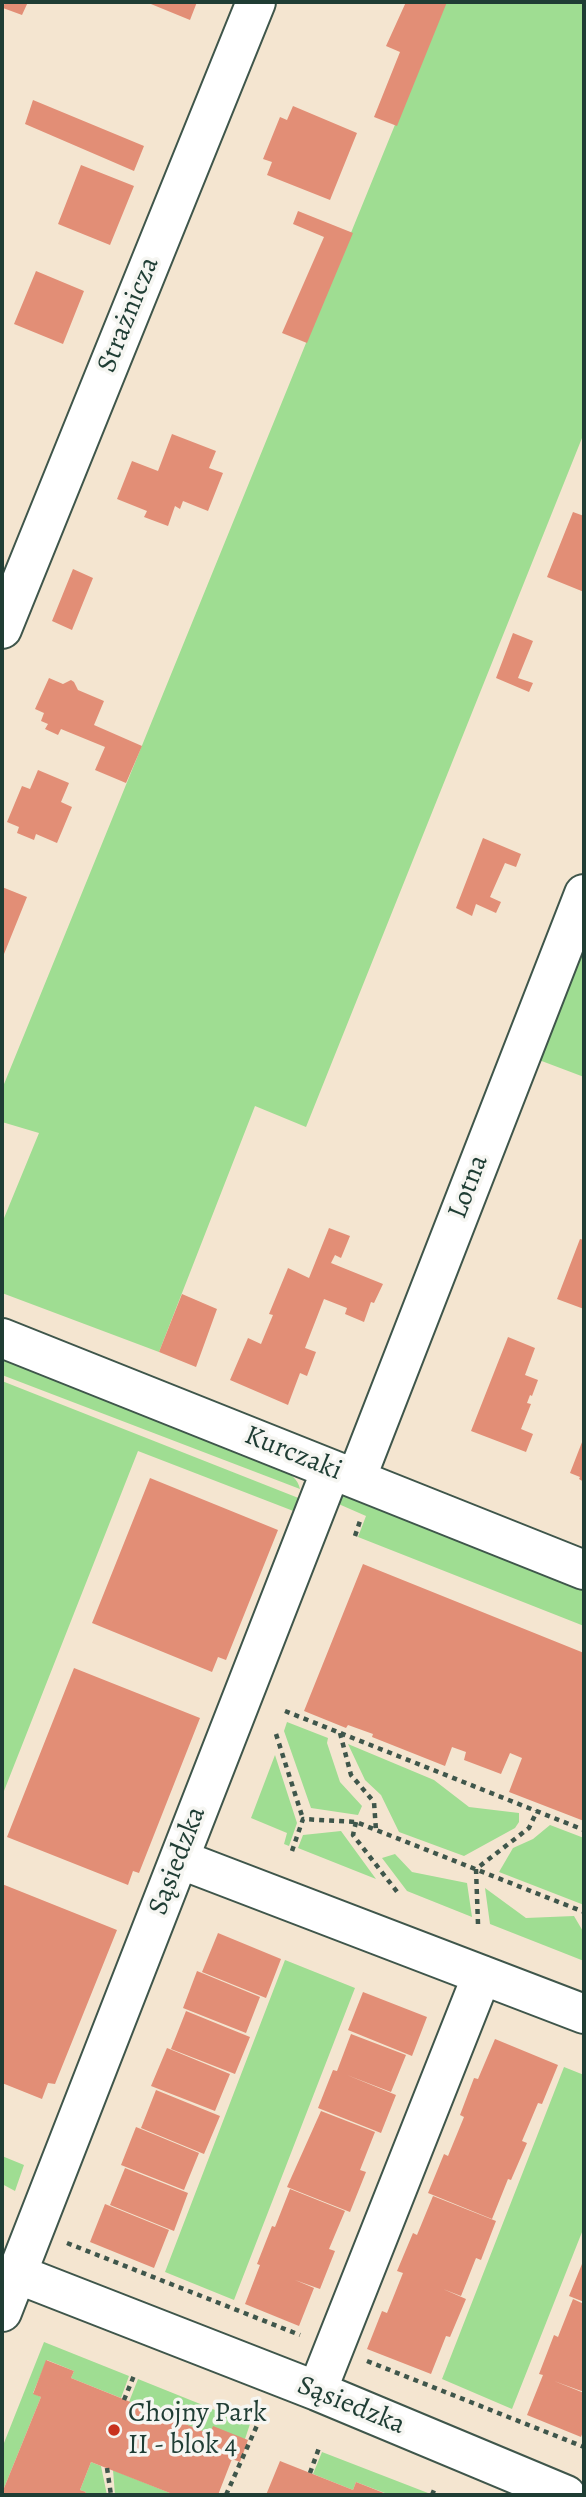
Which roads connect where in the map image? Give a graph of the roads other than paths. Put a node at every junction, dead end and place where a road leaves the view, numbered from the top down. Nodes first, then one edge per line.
1 (257, 2) edge
2 (2, 629) edge
3 (584, 894) edge
4 (2, 1338) edge
5 (343, 1475) junction
6 (584, 1570) edge
7 (179, 1859) junction
8 (482, 1975) junction
9 (584, 2014) edge
10 (15, 2257) edge
11 (2, 2312) edge
12 (317, 2391) junction
13 (566, 2495) edge

1 - 2 street, Strażnicza
3 - 5 street, Lotna
4 - 5 street, Kurczaki
5 - 6 street, Kurczaki
5 - 7 street, Sąsiedzka
7 - 8 street
7 - 10 street, Sąsiedzka
8 - 9 street
8 - 12 street
10 - 11 street, Sąsiedzka
10 - 12 street, Sąsiedzka
12 - 13 street, Sąsiedzka

